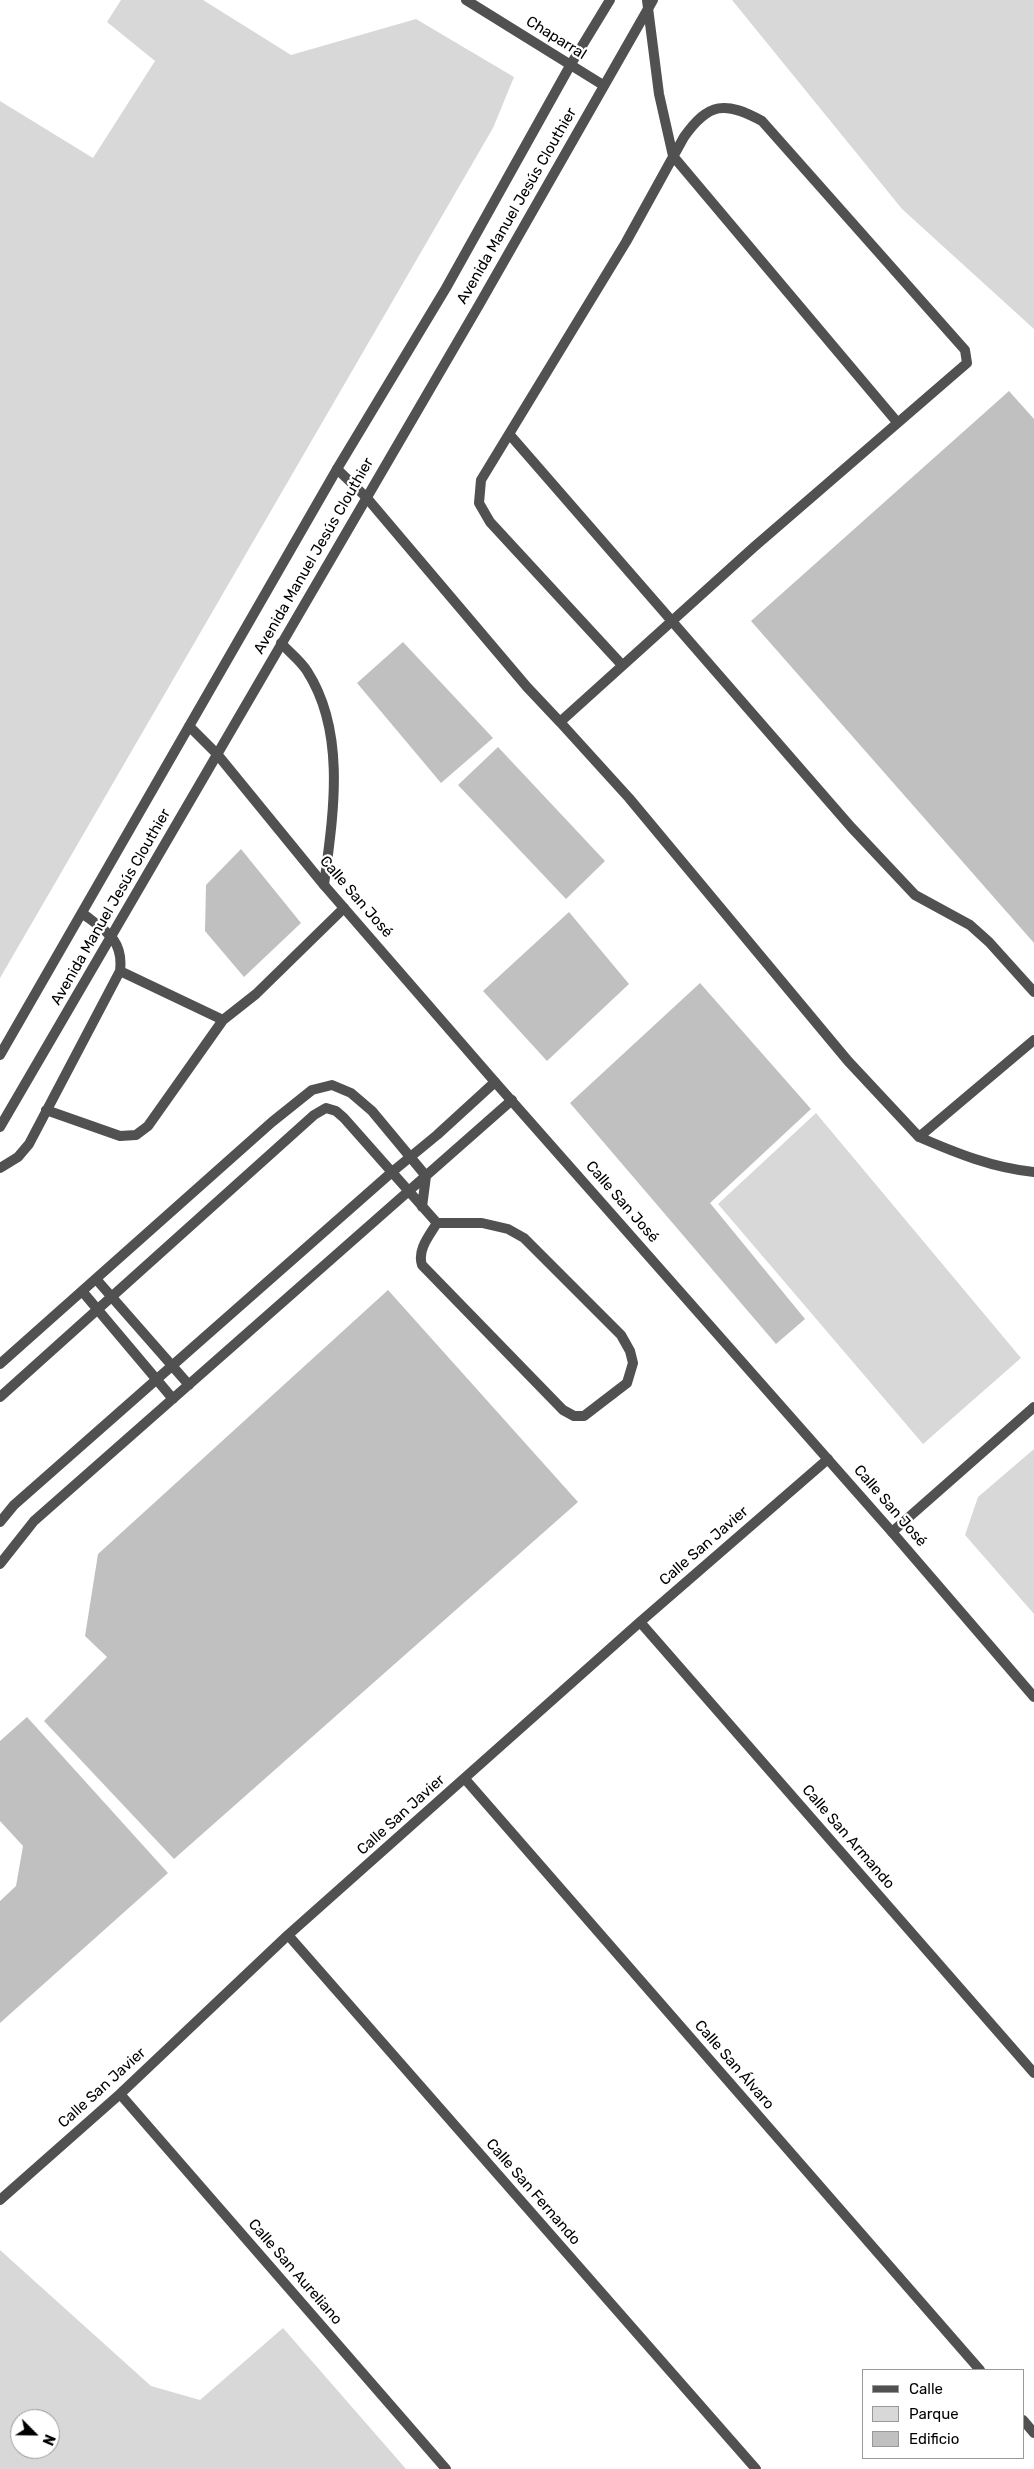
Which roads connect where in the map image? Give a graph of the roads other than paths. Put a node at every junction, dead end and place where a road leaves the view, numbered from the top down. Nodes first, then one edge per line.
1 (466, 0) edge
2 (610, 0) edge
3 (649, 3) edge
4 (571, 64) junction
5 (603, 85) junction
6 (673, 156) junction
7 (897, 422) junction
8 (510, 435) junction
9 (337, 469) junction
10 (366, 497) junction
11 (672, 621) junction
12 (281, 643) junction
13 (622, 665) junction
14 (560, 722) junction
15 (189, 726) junction
16 (217, 754) junction
17 (324, 885) junction
18 (344, 908) junction
19 (82, 914) junction
20 (112, 936) junction
21 (120, 971) junction
22 (1034, 992) edge
23 (222, 1020) junction
24 (1034, 1040) edge
25 (0, 1055) edge
26 (495, 1082) junction
27 (512, 1100) junction
28 (46, 1110) junction
29 (0, 1127) edge
30 (919, 1137) junction
31 (410, 1157) junction
32 (0, 1168) edge
33 (392, 1172) junction
34 (1034, 1172) edge
35 (426, 1176) junction
36 (409, 1191) junction
37 (422, 1207) junction
38 (437, 1223) junction
39 (96, 1279) junction
40 (82, 1292) junction
41 (110, 1296) junction
42 (95, 1309) junction
43 (0, 1364) edge
44 (171, 1366) junction
45 (156, 1380) junction
46 (189, 1385) junction
47 (0, 1396) edge
48 (173, 1399) junction
49 (1034, 1406) edge
50 (828, 1459) junction
51 (0, 1522) edge
52 (892, 1532) junction
53 (0, 1564) edge
54 (640, 1622) junction
55 (1034, 1697) edge
56 (465, 1779) junction
57 (288, 1935) junction
58 (1034, 2073) edge
59 (120, 2094) junction
60 (0, 2200) edge
61 (979, 2369) edge
62 (1024, 2421) edge
63 (1034, 2433) edge
64 (446, 2469) edge
65 (756, 2469) edge

1 - 4 street, Chaparral
2 - 4 street, Avenida Manuel Jesús Clouthier
3 - 5 street, Avenida Manuel Jesús Clouthier
3 - 6 street
4 - 5 street, Chaparral
4 - 9 street, Avenida Manuel Jesús Clouthier
5 - 10 street, Avenida Manuel Jesús Clouthier
6 - 7 street
6 - 7 street
6 - 8 street
7 - 11 street
8 - 11 street
8 - 13 street
9 - 10 street
9 - 15 street, Avenida Manuel Jesús Clouthier
10 - 12 street, Avenida Manuel Jesús Clouthier
10 - 14 street
11 - 13 street
11 - 22 street
12 - 16 street, Avenida Manuel Jesús Clouthier
12 - 17 street
13 - 14 street
14 - 30 street
15 - 16 street, Calle San José
15 - 19 street, Avenida Manuel Jesús Clouthier
16 - 17 street, Calle San José
16 - 20 street, Avenida Manuel Jesús Clouthier
17 - 18 street, Calle San José
18 - 23 street
18 - 26 street, Calle San José
19 - 20 street
19 - 25 street, Avenida Manuel Jesús Clouthier
20 - 21 street
20 - 29 street, Avenida Manuel Jesús Clouthier
21 - 23 street
21 - 28 street
23 - 28 street
24 - 30 street
26 - 27 street, Calle San José
26 - 31 street
27 - 35 street
27 - 50 street, Calle San José
28 - 32 street
30 - 34 street
31 - 33 street
31 - 35 street
31 - 39 street
33 - 36 street
33 - 41 street
33 - 44 street
35 - 36 street
35 - 37 street
36 - 37 street
36 - 46 street
37 - 38 street
38 - 38 street
39 - 40 street
39 - 41 street
40 - 42 street
40 - 43 street
41 - 42 street
41 - 44 street
42 - 45 street
42 - 47 street
44 - 45 street
44 - 46 street
45 - 48 street
45 - 51 street
46 - 48 street
48 - 53 street
49 - 52 street
50 - 52 street, Calle San José
50 - 54 street, Calle San Javier
52 - 55 street, Calle San José
54 - 56 street, Calle San Javier
54 - 58 street, Calle San Armando
56 - 57 street, Calle San Javier
56 - 61 street, Calle San Álvaro
57 - 59 street, Calle San Javier
57 - 65 street, Calle San Fernando
59 - 60 street, Calle San Javier
59 - 64 street, Calle San Aureliano
62 - 63 street

